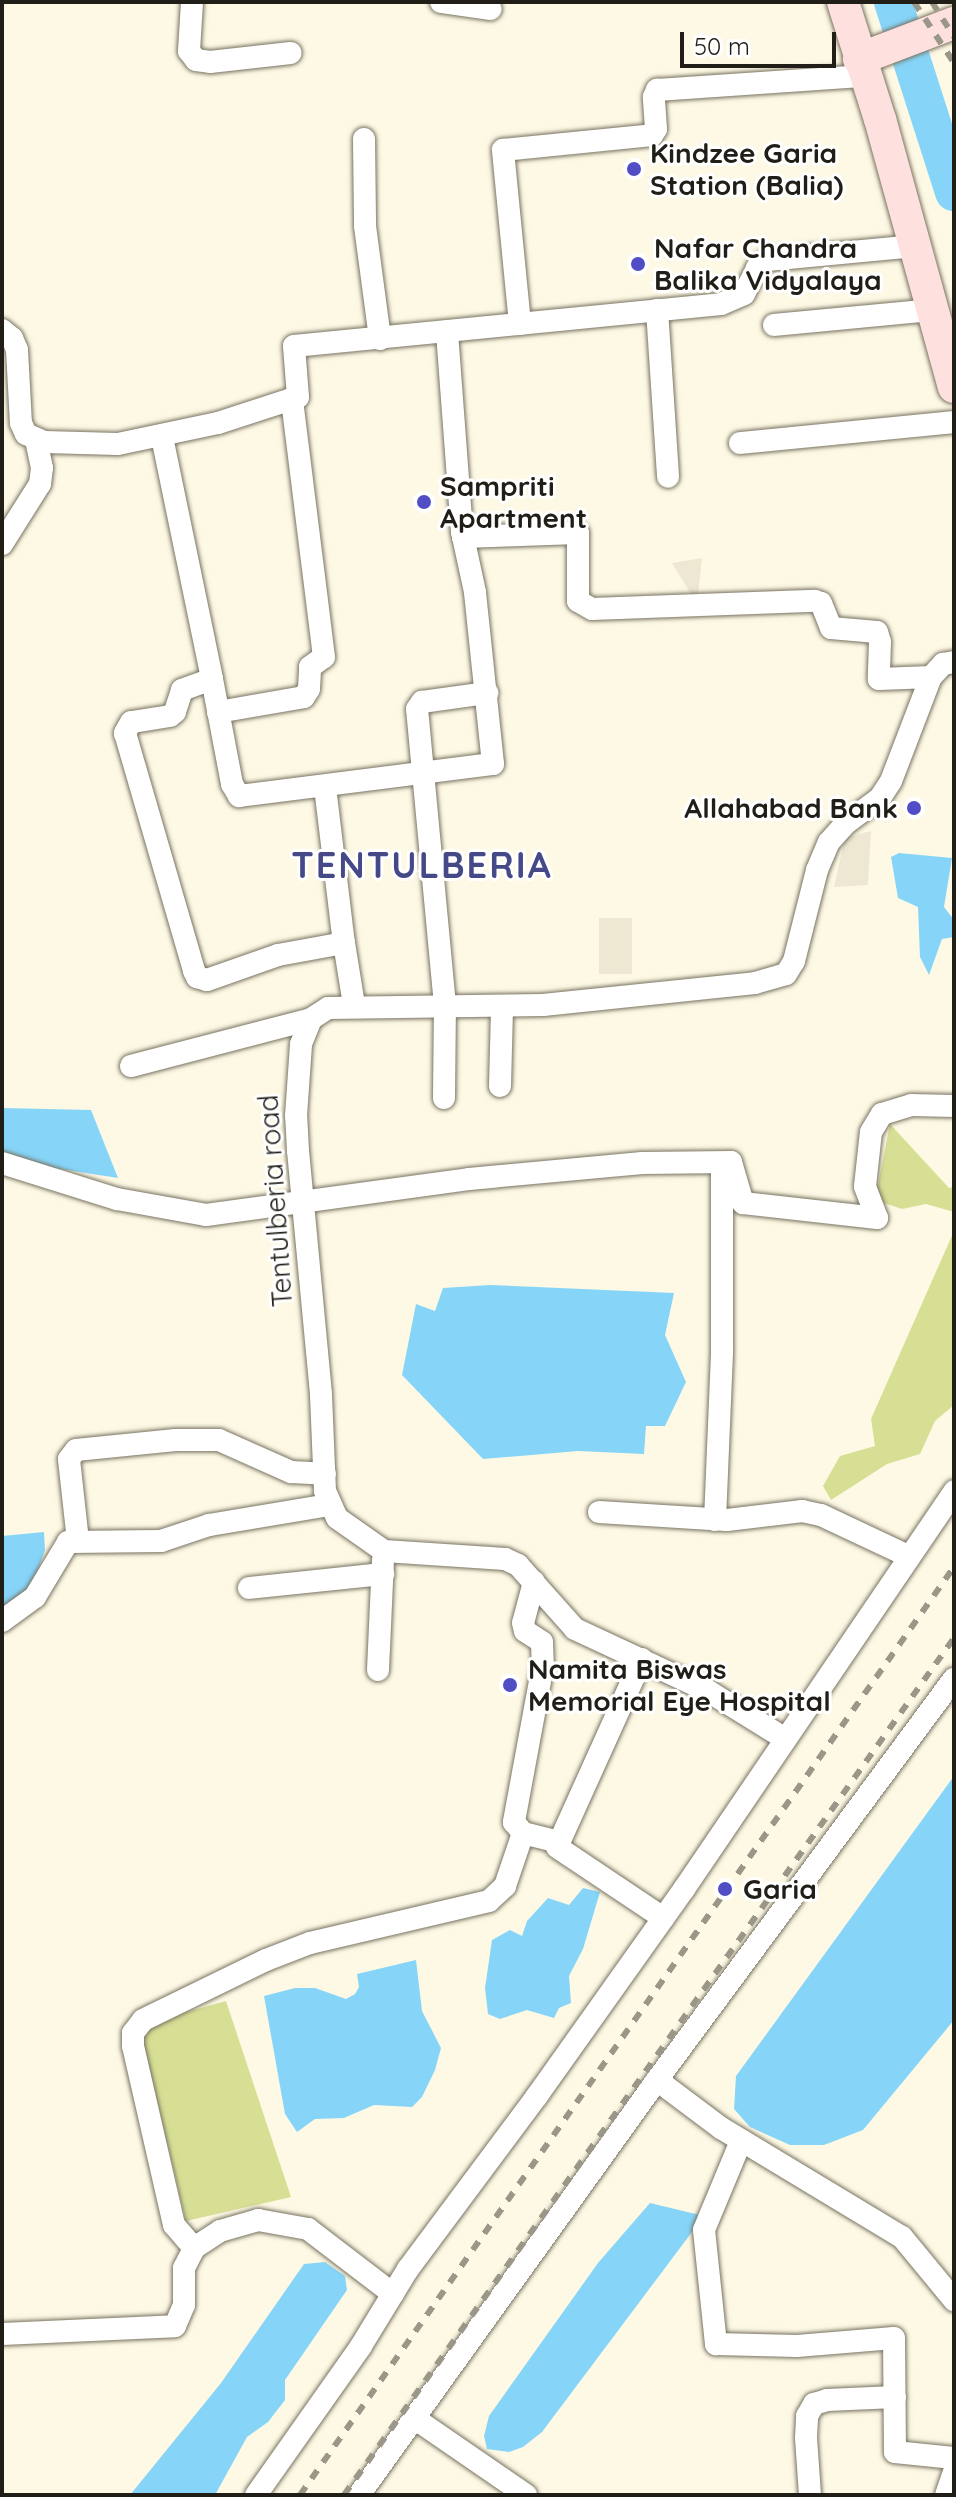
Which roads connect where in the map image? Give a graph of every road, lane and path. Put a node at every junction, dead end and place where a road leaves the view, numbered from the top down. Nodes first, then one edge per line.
1 (192, 2) edge
2 (441, 2) edge
3 (843, 2) edge
4 (491, 9) dead end
5 (954, 23) edge
6 (290, 53) dead end
7 (862, 68) junction
8 (364, 139) dead end
9 (915, 246) junction
10 (657, 310) junction
11 (933, 310) junction
12 (520, 324) junction
13 (774, 325) dead end
14 (2, 330) edge
15 (447, 332) junction
16 (380, 339) junction
17 (954, 387) edge
18 (292, 399) junction
19 (954, 422) edge
20 (162, 437) junction
21 (36, 439) junction
22 (740, 443) dead end
23 (668, 477) dead end
24 (463, 537) junction
25 (2, 544) edge
26 (954, 662) edge
27 (931, 677) junction
28 (212, 679) junction
29 (487, 693) junction
30 (218, 712) junction
31 (425, 775) junction
32 (325, 787) junction
33 (344, 943) junction
34 (354, 1005) junction
35 (445, 1005) junction
36 (502, 1007) junction
37 (311, 1019) junction
38 (131, 1066) dead end
39 (500, 1086) dead end
40 (444, 1098) dead end
41 (954, 1106) edge
42 (2, 1163) edge
43 (722, 1163) junction
44 (302, 1201) junction
45 (325, 1474) junction
46 (954, 1491) edge
47 (329, 1505) junction
48 (599, 1512) dead end
49 (715, 1520) junction
50 (78, 1541) junction
51 (384, 1551) junction
52 (908, 1556) junction
53 (383, 1574) junction
54 (534, 1582) junction
55 (249, 1588) dead end
56 (2, 1621) edge
57 (642, 1659) junction
58 (378, 1670) dead end
59 (954, 1679) edge
60 (784, 1738) junction
61 (523, 1833) junction
62 (558, 1842) junction
63 (663, 1918) junction
64 (657, 2080) junction
65 (741, 2141) junction
66 (194, 2248) junction
67 (393, 2294) junction
68 (954, 2300) edge
69 (2, 2334) edge
70 (895, 2397) junction
71 (414, 2418) junction
72 (954, 2458) edge
73 (954, 2472) edge
74 (256, 2495) edge
75 (359, 2495) edge
76 (526, 2495) edge
77 (810, 2495) edge
78 (946, 2495) edge

1 - 6 street
2 - 4 street
3 - 7 main road
5 - 7 main road
7 - 9 main road
7 - 12 street
8 - 16 street
9 - 10 street
9 - 11 main road
10 - 12 street
10 - 23 street
11 - 13 street
11 - 17 main road
12 - 15 street
14 - 21 street
15 - 16 street
15 - 24 street
16 - 18 street
18 - 20 street
18 - 30 street
19 - 22 street
20 - 21 street
20 - 28 street
21 - 25 street
24 - 27 street
24 - 29 street
26 - 27 street
27 - 36 street
28 - 30 street
28 - 33 street
29 - 31 street
29 - 31 street
30 - 32 street
31 - 32 street
31 - 35 street
32 - 33 street
33 - 34 street
34 - 35 street
34 - 37 street
35 - 36 street
35 - 40 street
36 - 39 street
37 - 38 street
37 - 44 street, Tentulberia road
41 - 43 street
42 - 44 street
43 - 44 street
43 - 49 street
44 - 45 street, Tentulberia road
45 - 47 street, Tentulberia road
45 - 50 street
46 - 52 street
47 - 50 street
47 - 51 street
48 - 49 street
49 - 52 street
50 - 56 street
51 - 53 street
51 - 54 street
52 - 60 street
53 - 55 street
53 - 58 street
54 - 57 street
54 - 61 street
57 - 60 street
57 - 62 street
59 - 64 street
60 - 63 street
61 - 62 street
61 - 66 street
62 - 63 street
63 - 67 street
64 - 65 street
64 - 71 street
65 - 68 street
65 - 70 street
66 - 67 street
66 - 69 street
67 - 74 street
70 - 72 street
70 - 77 street
71 - 75 street
71 - 76 street
73 - 78 street

